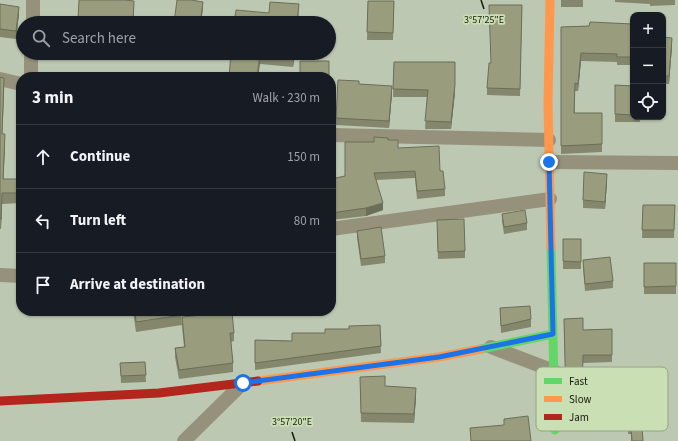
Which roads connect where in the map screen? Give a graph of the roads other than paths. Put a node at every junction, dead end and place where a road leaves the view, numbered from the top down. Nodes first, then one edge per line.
1 (34, 0) edge
2 (550, 0) edge
3 (33, 16) edge
4 (31, 60) edge
5 (30, 72) edge
6 (0, 79) edge
7 (16, 83) edge
8 (336, 135) edge
9 (549, 140) junction
10 (549, 162) junction
11 (678, 163) edge
12 (550, 199) junction
13 (336, 228) edge
14 (0, 274) edge
15 (16, 276) edge
16 (553, 334) junction
17 (490, 347) junction
18 (543, 367) edge
19 (554, 367) edge
20 (243, 383) junction
21 (0, 401) edge
22 (184, 441) edge

1 - 3 street
2 - 9 street
4 - 5 street
6 - 7 street
8 - 9 street
9 - 10 street
10 - 11 street
10 - 12 street
12 - 13 street
12 - 16 street
14 - 15 street
16 - 17 street
16 - 19 street
17 - 18 street
17 - 20 street
20 - 21 street
20 - 22 street

